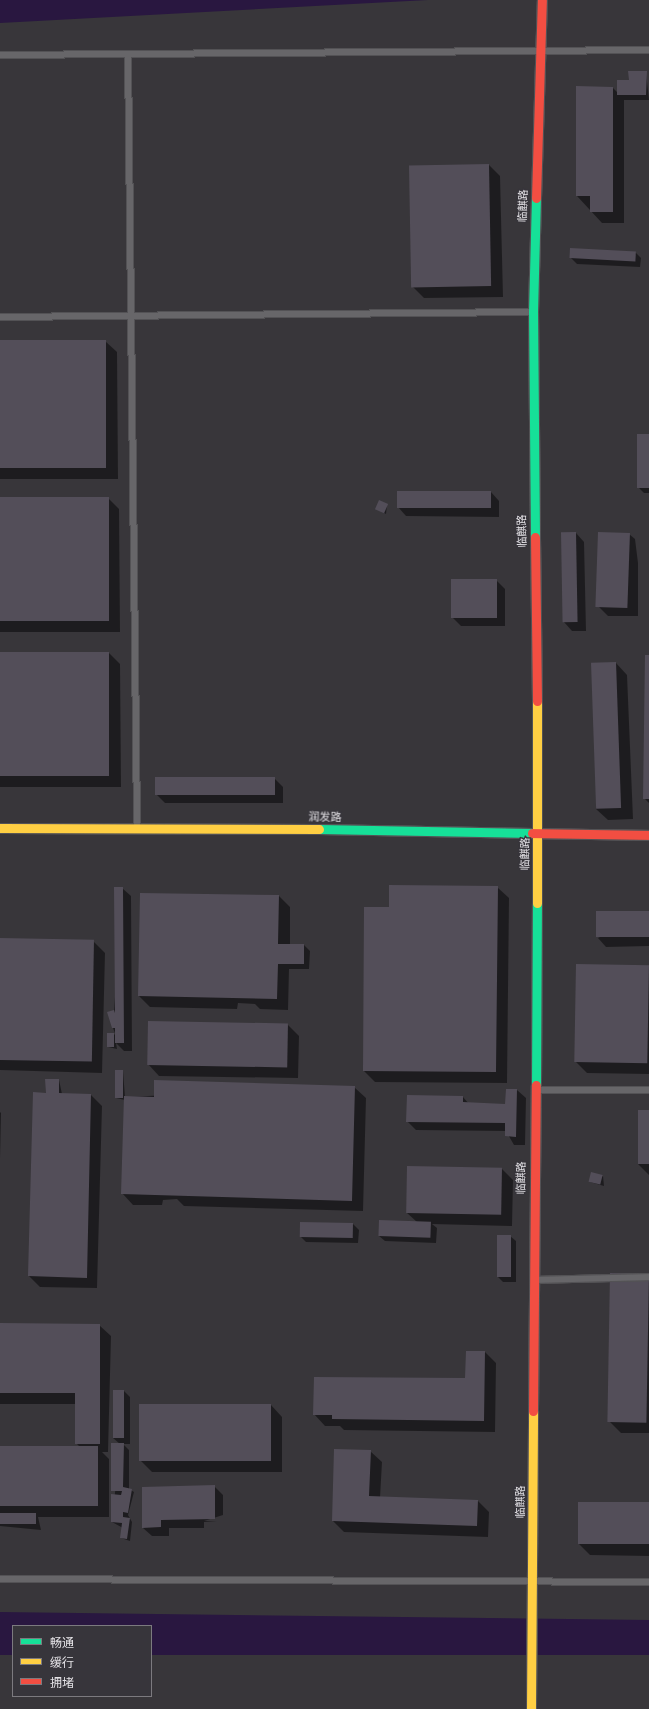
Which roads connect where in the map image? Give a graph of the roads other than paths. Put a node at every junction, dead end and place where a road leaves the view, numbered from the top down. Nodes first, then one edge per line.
1 (542, 0) edge
2 (649, 50) edge
3 (541, 51) junction
4 (128, 54) junction
5 (0, 55) edge
6 (533, 312) junction
7 (0, 316) edge
8 (132, 316) junction
9 (137, 826) junction
10 (0, 828) edge
11 (538, 835) junction
12 (649, 835) edge
13 (535, 1090) junction
14 (649, 1090) edge
15 (649, 1277) edge
16 (532, 1280) junction
17 (0, 1579) edge
18 (533, 1581) junction
19 (649, 1582) edge
20 (531, 1709) edge

1 - 3 street, 临麒路
2 - 3 lane
3 - 4 lane
3 - 6 street, 临麒路
4 - 5 lane
4 - 8 lane
6 - 8 lane
6 - 11 street, 临麒路
7 - 8 lane
8 - 9 lane
9 - 10 street, 润发路
9 - 11 street, 润发路
11 - 12 street, 润发路
11 - 13 street, 临麒路
13 - 14 lane
13 - 16 street, 临麒路
15 - 16 lane
16 - 18 street, 临麒路
17 - 18 lane
18 - 19 lane
18 - 20 street, 临麒路

